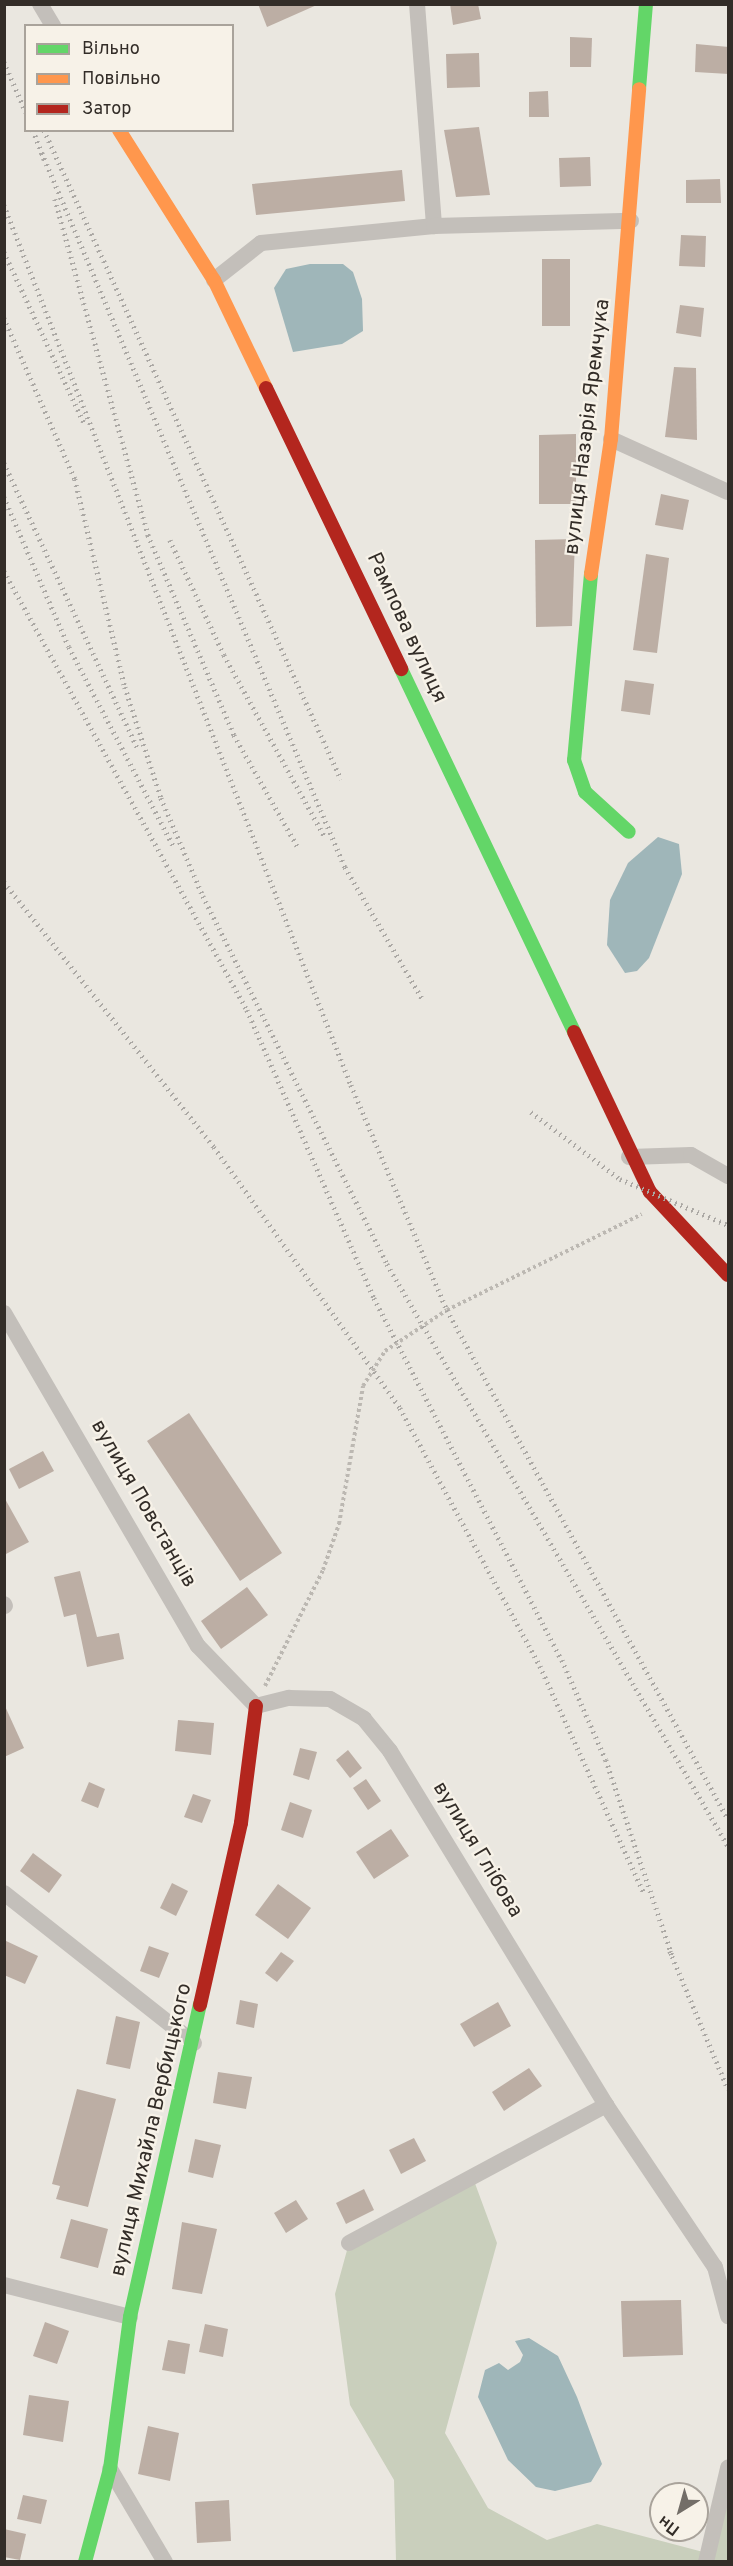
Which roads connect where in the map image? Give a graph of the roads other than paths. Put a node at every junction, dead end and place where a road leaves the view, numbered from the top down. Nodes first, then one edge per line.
1 (40, 4) edge
2 (417, 4) edge
3 (646, 4) edge
4 (52, 24) edge
5 (120, 132) edge
6 (631, 221) junction
7 (434, 226) junction
8 (214, 280) junction
9 (611, 439) junction
10 (729, 492) edge
11 (629, 832) dead end
12 (629, 1158) junction
13 (729, 1176) edge
14 (729, 1275) edge
15 (4, 1313) edge
16 (256, 1706) junction
17 (4, 1893) edge
18 (194, 2043) junction
19 (606, 2105) junction
20 (349, 2243) dead end
21 (4, 2285) edge
22 (729, 2316) edge
23 (130, 2317) junction
24 (729, 2468) edge
25 (110, 2469) junction
26 (85, 2562) edge
27 (165, 2562) edge
28 (706, 2562) edge

1 - 4 street
2 - 7 street
3 - 6 street, вулиця Назарія Яремчука
5 - 8 street, Рампова вулиця
6 - 7 street
6 - 9 street, вулиця Назарія Яремчука
7 - 8 street
8 - 12 street, Рампова вулиця
9 - 10 street
9 - 11 street, вулиця Назарія Яремчука
12 - 13 street
12 - 14 street, Рампова вулиця
15 - 16 street, вулиця Повстанців
16 - 18 street, вулиця Михайла Вербицького
16 - 19 street, вулиця Глібова
17 - 18 street
18 - 23 street, вулиця Михайла Вербицького
19 - 20 street
19 - 22 street, вулиця Глібова
21 - 23 street
23 - 25 street, вулиця Михайла Вербицького
24 - 28 street
25 - 26 street, вулиця Михайла Вербицького
25 - 27 street

